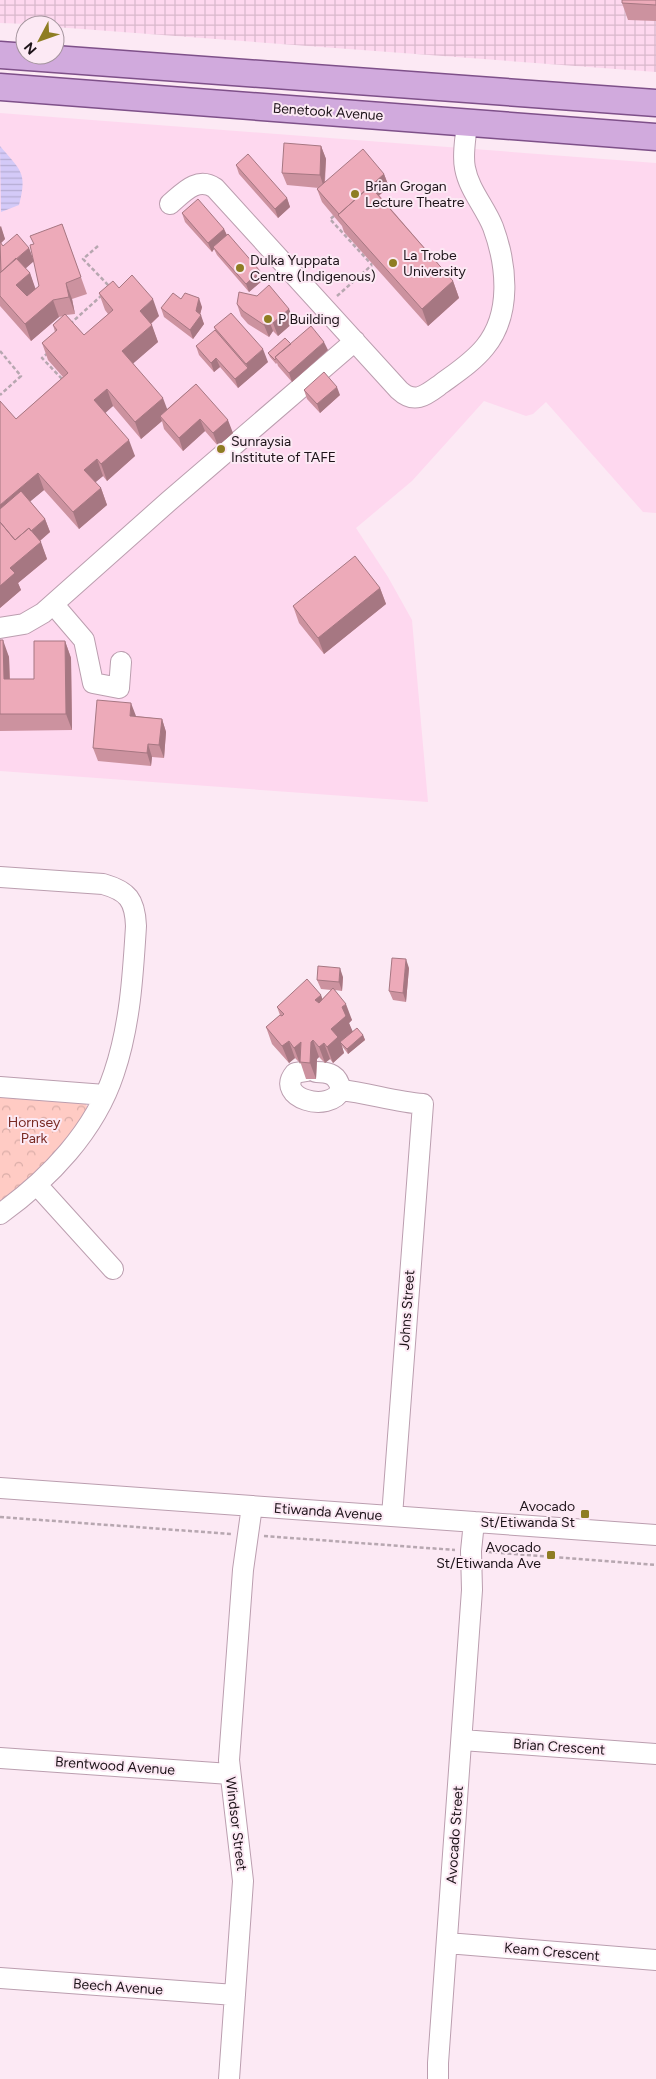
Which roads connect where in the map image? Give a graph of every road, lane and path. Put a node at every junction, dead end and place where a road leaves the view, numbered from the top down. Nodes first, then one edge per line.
1 (0, 55) edge
2 (0, 87) edge
3 (456, 88) junction
4 (656, 103) edge
5 (460, 122) junction
6 (656, 137) edge
7 (170, 204) dead end
8 (334, 216) edge
9 (98, 246) dead end
10 (110, 288) edge
11 (104, 294) edge
12 (324, 306) junction
13 (64, 329) edge
14 (355, 340) junction
15 (53, 348) edge
16 (0, 351) edge
17 (62, 385) edge
18 (0, 395) edge
19 (54, 605) junction
20 (0, 628) edge
21 (121, 662) dead end
22 (0, 876) edge
23 (0, 1087) edge
24 (341, 1090) junction
25 (105, 1095) junction
26 (37, 1185) junction
27 (0, 1214) edge
28 (113, 1269) dead end
29 (0, 1488) edge
30 (248, 1506) junction
31 (392, 1516) junction
32 (0, 1517) edge
33 (478, 1522) junction
34 (245, 1535) junction
35 (656, 1535) edge
36 (475, 1551) junction
37 (656, 1565) edge
38 (462, 1740) junction
39 (656, 1754) edge
40 (0, 1758) edge
41 (230, 1774) junction
42 (447, 1943) junction
43 (656, 1960) edge
44 (0, 1978) edge
45 (235, 1995) junction
46 (229, 2079) edge
47 (438, 2079) edge

1 - 3 main road
2 - 5 main road, Benetook Avenue
3 - 4 main road
3 - 5 main road
5 - 6 main road, Benetook Avenue
5 - 14 street
7 - 12 street
8 - 12 path
9 - 10 path
11 - 13 path
12 - 14 street
14 - 19 street
15 - 17 path
16 - 18 path
19 - 20 street
19 - 21 street
22 - 25 street
23 - 25 street
24 - 24 street
24 - 31 street, Johns Street
25 - 26 street
26 - 27 street
26 - 28 street
29 - 30 street, Etiwanda Avenue
30 - 31 street, Etiwanda Avenue
30 - 34 street, Windsor Street
31 - 33 street, Etiwanda Avenue
32 - 34 path
33 - 35 street, Etiwanda Avenue
33 - 36 street, Avocado Street
34 - 36 path
34 - 41 street, Windsor Street
36 - 37 path
36 - 38 street, Avocado Street
38 - 39 street, Brian Crescent
38 - 42 street, Avocado Street
40 - 41 street, Brentwood Avenue
41 - 45 street, Windsor Street
42 - 43 street, Keam Crescent
42 - 47 street, Avocado Street
44 - 45 street, Beech Avenue
45 - 46 street, Windsor Street

